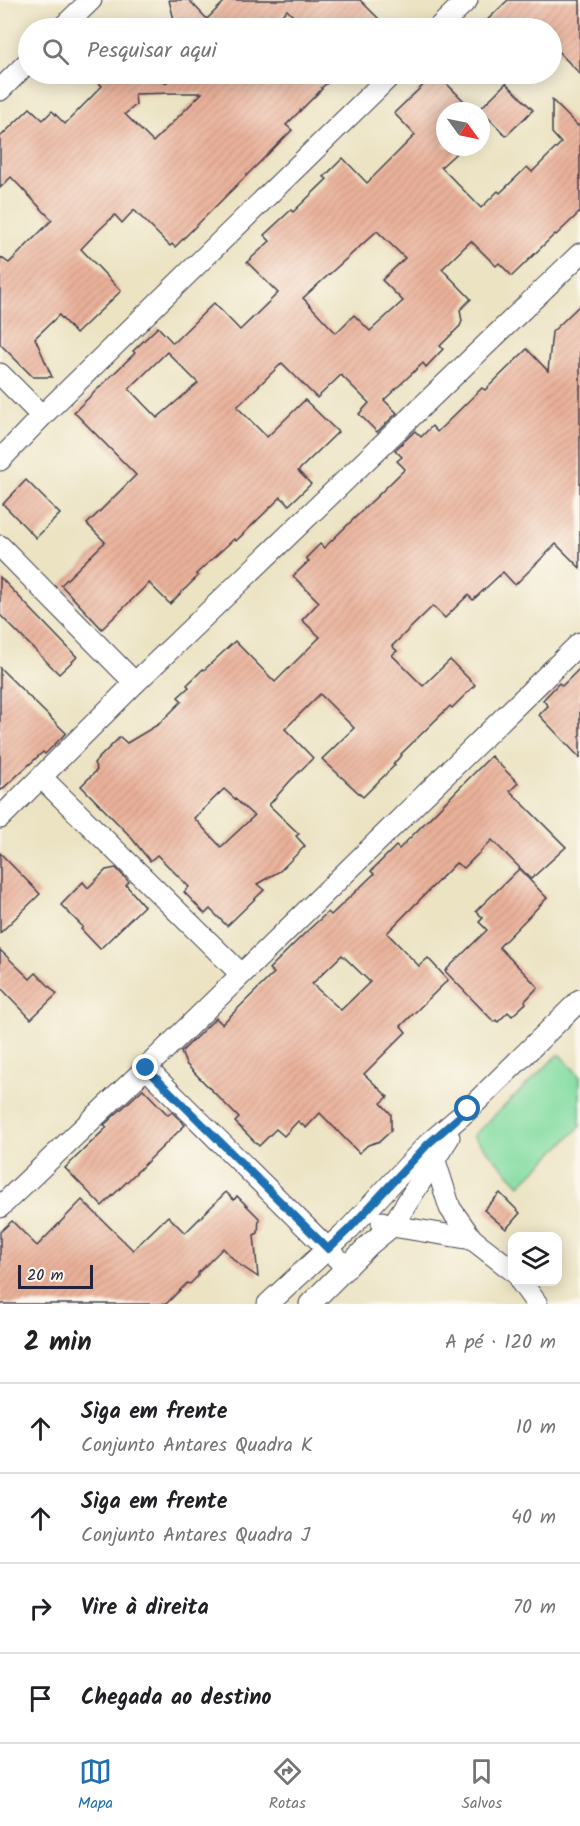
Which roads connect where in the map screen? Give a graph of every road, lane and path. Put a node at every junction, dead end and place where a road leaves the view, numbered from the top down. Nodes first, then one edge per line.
1 (91, 0) edge
2 (467, 0) edge
3 (72, 18) edge
4 (448, 18) edge
5 (18, 72) edge
6 (382, 84) edge
7 (0, 90) edge
8 (580, 254) edge
9 (0, 374) edge
10 (42, 416) junction
11 (0, 460) edge
12 (0, 546) edge
13 (580, 643) edge
14 (135, 683) junction
15 (41, 777) junction
16 (0, 818) edge
17 (241, 974) junction
18 (580, 1000) edge
19 (146, 1068) junction
20 (431, 1151) junction
21 (0, 1207) edge
22 (363, 1214) junction
23 (392, 1226) junction
24 (472, 1239) junction
25 (328, 1249) junction
26 (508, 1266) edge
27 (347, 1268) junction
28 (524, 1286) edge
29 (268, 1304) edge
30 (310, 1304) edge
31 (537, 1304) edge

1 - 3 street
2 - 4 street
5 - 7 street
6 - 10 street
8 - 14 street
9 - 10 street
10 - 11 street
12 - 14 street
13 - 17 street
14 - 15 street
15 - 16 street
15 - 17 street
17 - 19 street
18 - 20 street
19 - 21 street
19 - 25 street
20 - 22 street
20 - 23 street
20 - 24 street
22 - 23 street
22 - 25 street
23 - 24 street
23 - 27 street
24 - 26 street
25 - 27 street
25 - 29 street
27 - 30 street
28 - 31 street

